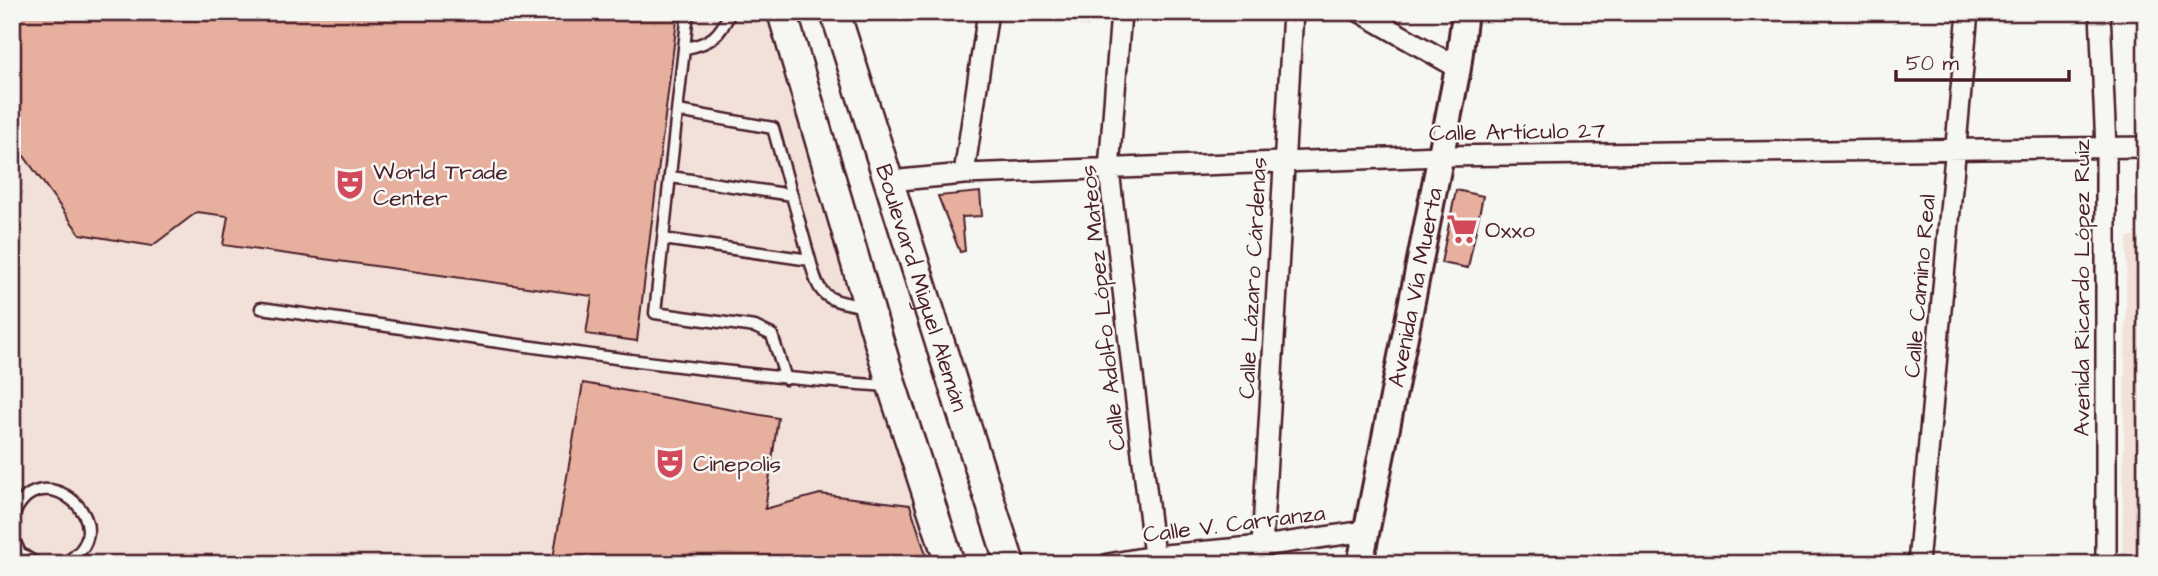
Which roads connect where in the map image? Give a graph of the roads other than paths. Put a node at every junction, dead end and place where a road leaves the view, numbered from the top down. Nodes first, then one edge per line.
1 (688, 12) edge
2 (730, 12) edge
3 (782, 12) edge
4 (835, 12) edge
5 (988, 12) edge
6 (1121, 12) edge
7 (1293, 12) edge
8 (1360, 12) edge
9 (1465, 12) edge
10 (1968, 12) edge
11 (2100, 12) edge
12 (686, 48) junction
13 (1458, 68) junction
14 (678, 111) junction
15 (2146, 147) edge
16 (2106, 148) junction
17 (1956, 149) junction
18 (1440, 156) junction
19 (1283, 161) junction
20 (1109, 170) junction
21 (964, 174) junction
22 (671, 177) junction
23 (889, 181) junction
24 (792, 195) junction
25 (663, 239) junction
26 (810, 260) junction
27 (261, 308) dead end
28 (870, 309) junction
29 (786, 379) junction
30 (892, 386) junction
31 (16, 503) edge
32 (12, 520) edge
33 (1366, 531) junction
34 (12, 536) edge
35 (1249, 552) edge
36 (1154, 556) junction
37 (31, 563) edge
38 (62, 564) edge
39 (950, 564) edge
40 (1010, 564) edge
41 (1108, 564) edge
42 (1360, 564) edge
43 (1918, 564) edge
44 (2106, 564) edge

1 - 12 lane
2 - 12 lane
3 - 28 main road
4 - 23 main road, Boulevard Miguel Alemán
5 - 21 street
6 - 20 street, Calle Adolfo López Mateos
7 - 19 street, Calle Lázaro Cárdenas
8 - 13 street
9 - 13 street, Avenida Vía Muerta
10 - 17 street, Calle Camino Real
11 - 16 street, Avenida Ricardo López Ruiz
12 - 14 lane
13 - 18 street, Avenida Vía Muerta
14 - 22 lane
14 - 24 lane
15 - 16 street, Calle Artículo 27
16 - 17 street, Calle Artículo 27
16 - 44 street, Avenida Ricardo López Ruiz
17 - 18 street, Calle Artículo 27
17 - 43 street, Calle Camino Real
18 - 19 street, Calle Artículo 27
18 - 33 street, Avenida Vía Muerta
19 - 20 street, Calle Artículo 27
19 - 35 street, Calle Lázaro Cárdenas
20 - 21 street, Calle Artículo 27
20 - 36 street, Calle Adolfo López Mateos
21 - 23 street, Calle Artículo 27
22 - 24 lane
22 - 25 lane
23 - 40 main road, Boulevard Miguel Alemán
24 - 26 lane
25 - 26 lane
25 - 29 lane
26 - 28 lane
27 - 29 lane
28 - 30 main road
29 - 30 lane
30 - 39 main road
31 - 32 lane
31 - 38 lane
33 - 35 street, Calle V. Carranza
33 - 42 street, Avenida Vía Muerta
34 - 37 lane
35 - 36 street, Calle V. Carranza
36 - 41 street, Calle V. Carranza

